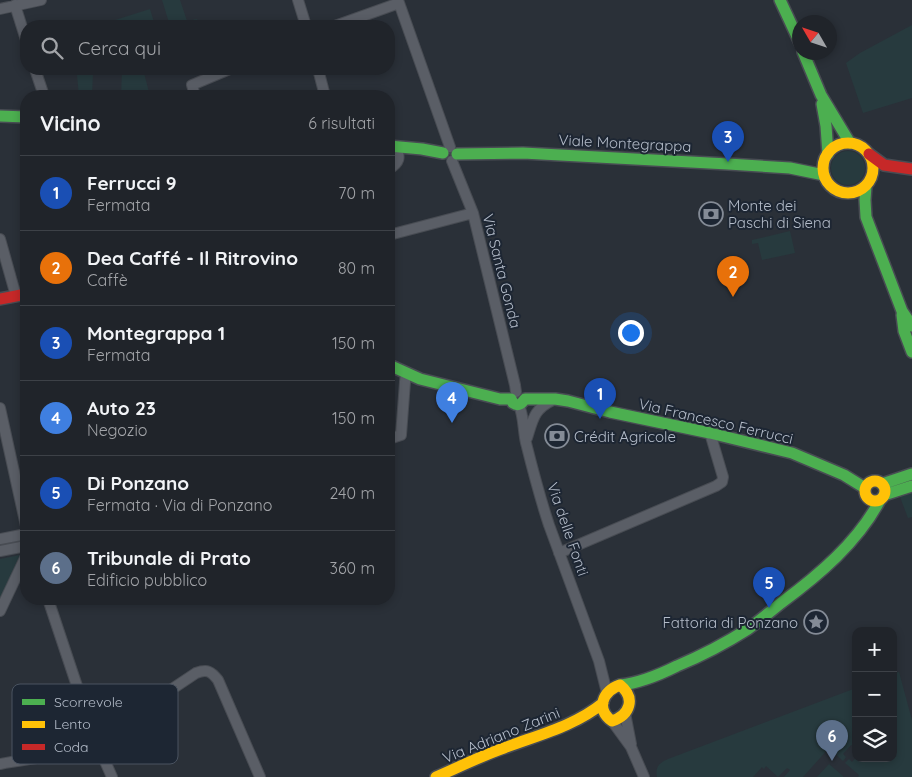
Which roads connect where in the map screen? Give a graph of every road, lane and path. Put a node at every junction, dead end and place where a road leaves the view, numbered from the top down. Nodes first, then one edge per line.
1 (41, 0) edge
2 (298, 0) edge
3 (780, 0) edge
4 (399, 1) edge
5 (15, 5) junction
6 (0, 9) edge
7 (304, 20) edge
8 (350, 20) edge
9 (20, 21) edge
10 (792, 26) edge
11 (806, 60) edge
12 (38, 75) edge
13 (216, 75) edge
14 (320, 75) edge
15 (42, 90) edge
16 (193, 90) edge
17 (323, 90) edge
18 (821, 95) junction
19 (0, 116) edge
20 (20, 117) edge
21 (850, 143) junction
22 (395, 146) edge
23 (395, 149) edge
24 (451, 154) junction
25 (869, 154) junction
26 (826, 157) junction
27 (395, 165) edge
28 (790, 168) junction
29 (908, 169) edge
30 (824, 175) junction
31 (869, 182) junction
32 (845, 193) junction
33 (473, 213) junction
34 (866, 216) junction
35 (395, 233) edge
36 (0, 239) edge
37 (20, 292) edge
38 (20, 295) edge
39 (0, 299) edge
40 (907, 309) edge
41 (912, 326) edge
42 (912, 352) edge
43 (395, 368) edge
44 (406, 373) junction
45 (518, 399) junction
46 (555, 399) junction
47 (0, 408) edge
48 (710, 433) junction
49 (395, 437) edge
50 (526, 441) junction
51 (912, 474) edge
52 (912, 486) edge
53 (866, 493) junction
54 (882, 493) junction
55 (20, 499) edge
56 (20, 535) edge
57 (854, 536) junction
58 (0, 539) edge
59 (20, 547) edge
60 (0, 551) edge
61 (560, 553) junction
62 (20, 569) edge
63 (50, 605) edge
64 (0, 611) edge
65 (599, 661) junction
66 (656, 676) junction
67 (76, 684) edge
68 (178, 685) edge
69 (618, 686) junction
70 (605, 698) junction
71 (630, 700) junction
72 (625, 713) junction
73 (610, 720) junction
74 (576, 721) junction
75 (631, 747) junction
76 (106, 764) edge
77 (112, 777) edge
78 (260, 777) edge
79 (436, 777) edge
80 (644, 777) edge

1 - 5 street
2 - 7 street
3 - 10 street
4 - 8 street
4 - 24 street, Via Santa Gonda
5 - 6 street
5 - 9 street
11 - 18 street
12 - 15 street
13 - 16 street
14 - 17 street
18 - 21 street
18 - 26 street
19 - 20 street
21 - 25 street
21 - 26 street
22 - 24 street, Viale Montegrappa
23 - 27 street
24 - 28 street, Viale Montegrappa
24 - 33 street, Via Santa Gonda
25 - 29 street
25 - 31 street
26 - 28 street
26 - 30 street
28 - 30 street
29 - 31 street
30 - 32 street
31 - 32 street
31 - 34 street
32 - 34 street
33 - 35 street
33 - 45 street, Via Santa Gonda
34 - 40 street
36 - 37 street
38 - 39 street
40 - 41 street
40 - 42 street
43 - 44 street, Via Francesco Ferrucci
44 - 45 street, Via Francesco Ferrucci
44 - 49 street
45 - 46 street, Via Francesco Ferrucci
45 - 50 street, Via delle Fonti
46 - 48 street, Via Francesco Ferrucci
46 - 50 street
47 - 55 street
48 - 53 street, Via Francesco Ferrucci
48 - 61 street
50 - 61 street, Via delle Fonti
51 - 54 street, Via Francesco Ferrucci
52 - 54 street
53 - 54 street, Via Francesco Ferrucci
53 - 54 street, Via Francesco Ferrucci
53 - 57 street
54 - 57 street
56 - 58 street
57 - 66 street
59 - 60 street
61 - 65 street, Via delle Fonti
62 - 64 street
63 - 67 street
65 - 69 street, Via delle Fonti
65 - 70 street, Via delle Fonti
66 - 69 street
66 - 71 street
68 - 78 street
69 - 70 street
69 - 71 street
70 - 73 street
70 - 74 street
71 - 72 street
72 - 73 street
72 - 75 street
73 - 74 street
73 - 75 street
74 - 79 street, Via Adriano Zarini
75 - 80 street
76 - 77 street

